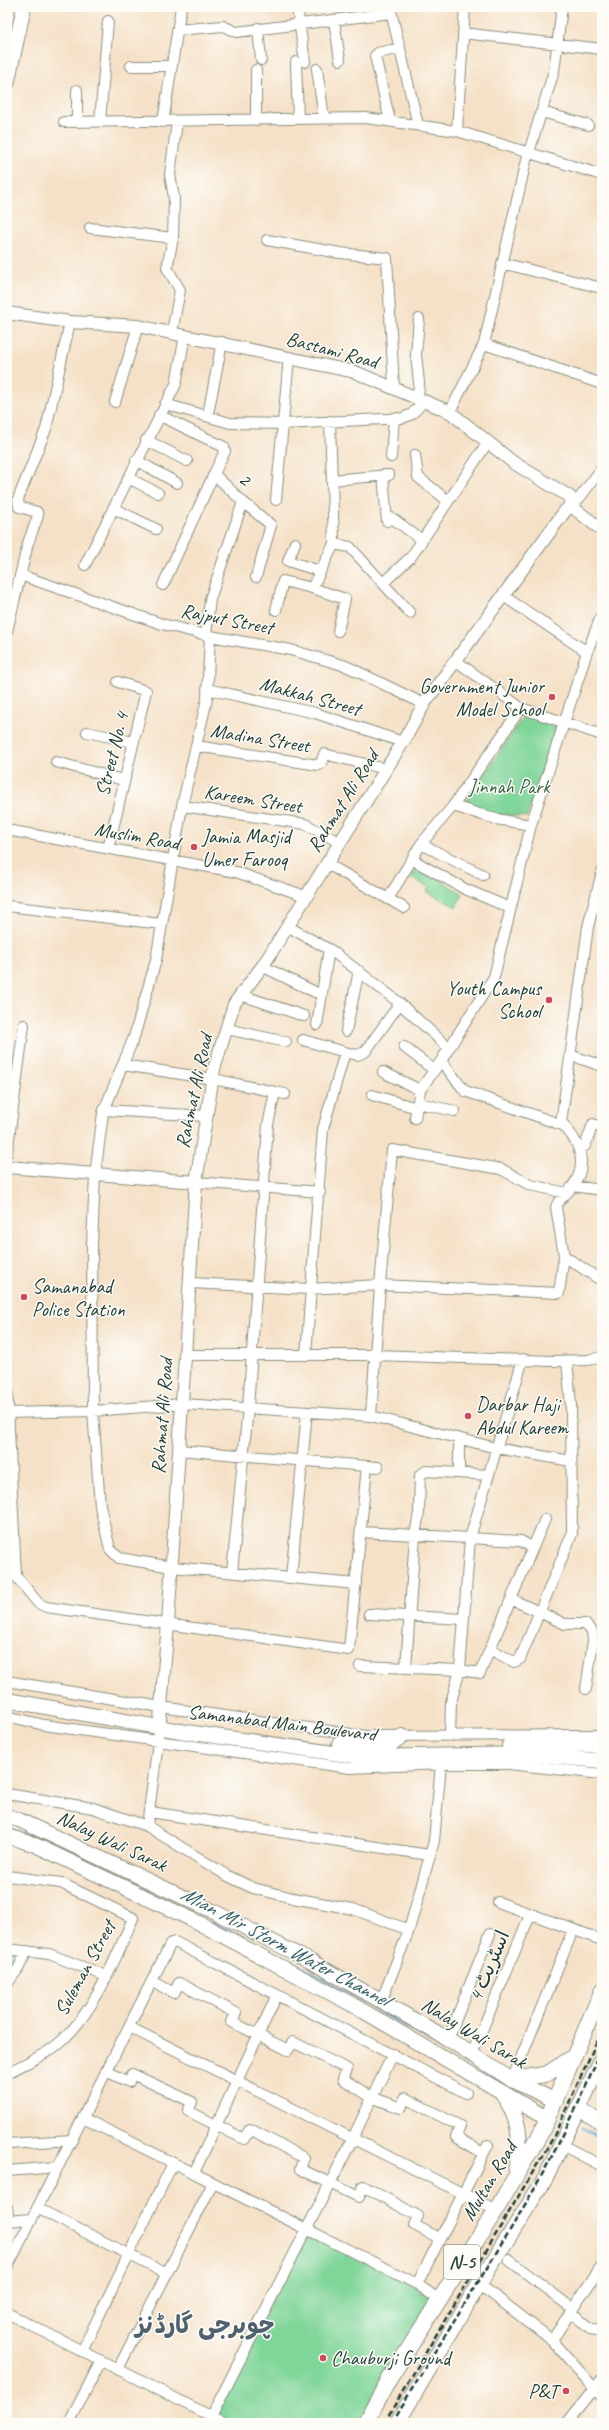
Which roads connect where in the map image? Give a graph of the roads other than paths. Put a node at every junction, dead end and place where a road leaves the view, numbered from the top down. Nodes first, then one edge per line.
1 (24, 7) edge
2 (181, 7) edge
3 (297, 7) edge
4 (465, 7) edge
5 (562, 7) edge
6 (391, 10) edge
7 (334, 20) junction
8 (108, 21) dead end
9 (299, 24) junction
10 (258, 28) junction
11 (177, 30) junction
12 (463, 33) junction
13 (559, 43) junction
14 (400, 48) junction
15 (602, 49) edge
16 (261, 60) dead end
17 (340, 60) dead end
18 (130, 66) dead end
19 (172, 66) junction
20 (317, 69) dead end
21 (256, 70) dead end
22 (7, 84) edge
23 (77, 90) dead end
24 (542, 112) junction
25 (324, 118) junction
26 (298, 119) junction
27 (256, 120) junction
28 (390, 121) junction
29 (64, 122) dead end
30 (77, 122) junction
31 (100, 122) junction
32 (164, 122) junction
33 (177, 122) junction
34 (418, 125) junction
35 (588, 125) dead end
36 (457, 131) junction
37 (528, 152) junction
38 (602, 175) edge
39 (90, 228) dead end
40 (173, 238) junction
41 (267, 240) dead end
42 (502, 263) junction
43 (602, 288) edge
44 (7, 313) edge
45 (419, 319) dead end
46 (70, 322) junction
47 (138, 326) junction
48 (172, 332) junction
49 (185, 336) junction
50 (222, 342) junction
51 (484, 344) junction
52 (289, 357) junction
53 (602, 384) edge
54 (394, 388) junction
55 (421, 401) junction
56 (116, 402) dead end
57 (165, 404) junction
58 (209, 409) dead end
59 (450, 412) junction
60 (159, 415) junction
61 (394, 418) junction
62 (330, 421) junction
63 (283, 424) junction
64 (146, 440) junction
65 (488, 442) junction
66 (415, 455) dead end
67 (391, 457) dead end
68 (136, 460) junction
69 (187, 461) dead end
70 (602, 468) edge
71 (214, 474) junction
72 (128, 478) junction
73 (332, 480) junction
74 (177, 483) dead end
75 (158, 493) dead end
76 (276, 500) dead end
77 (448, 501) junction
78 (243, 502) junction
79 (573, 503) junction
80 (113, 508) junction
81 (156, 529) dead end
82 (602, 530) edge
83 (422, 540) junction
84 (295, 543) dead end
85 (334, 544) junction
86 (86, 565) dead end
87 (320, 571) junction
88 (20, 575) junction
89 (256, 577) dead end
90 (383, 583) junction
91 (163, 585) dead end
92 (312, 588) junction
93 (502, 595) junction
94 (276, 610) dead end
95 (410, 613) dead end
96 (602, 614) edge
97 (7, 631) edge
98 (338, 631) dead end
99 (208, 636) junction
100 (587, 652) junction
101 (454, 660) junction
102 (118, 682) dead end
103 (207, 689) junction
104 (424, 704) junction
105 (521, 708) junction
106 (563, 722) junction
107 (87, 732) dead end
108 (602, 735) edge
109 (133, 742) junction
110 (403, 742) junction
111 (196, 746) junction
112 (56, 762) dead end
113 (386, 769) junction
114 (123, 780) junction
115 (182, 806) junction
116 (453, 806) junction
117 (531, 825) junction
118 (7, 830) edge
119 (340, 842) junction
120 (421, 844) junction
121 (108, 849) junction
122 (413, 860) junction
123 (173, 861) junction
124 (326, 863) junction
125 (602, 872) edge
126 (483, 876) dead end
127 (305, 896) junction
128 (388, 899) junction
129 (7, 906) edge
130 (404, 908) dead end
131 (510, 908) junction
132 (162, 924) junction
133 (287, 926) junction
134 (329, 949) junction
135 (262, 966) junction
136 (359, 971) junction
137 (315, 992) dead end
138 (241, 995) junction
139 (400, 1003) junction
140 (304, 1016) dead end
141 (24, 1025) dead end
142 (317, 1025) dead end
143 (227, 1029) junction
144 (346, 1031) dead end
145 (303, 1040) dead end
146 (286, 1042) dead end
147 (404, 1047) dead end
148 (449, 1048) junction
149 (345, 1052) junction
150 (570, 1055) junction
151 (441, 1061) junction
152 (123, 1065) junction
153 (602, 1066) edge
154 (434, 1070) junction
155 (383, 1072) dead end
156 (213, 1079) junction
157 (420, 1090) junction
158 (372, 1095) dead end
159 (416, 1109) junction
160 (104, 1110) junction
161 (455, 1111) dead end
162 (207, 1116) junction
163 (564, 1126) junction
164 (600, 1127) edge
165 (579, 1149) junction
166 (7, 1153) edge
167 (7, 1168) edge
168 (95, 1174) junction
169 (196, 1182) junction
170 (263, 1189) junction
171 (570, 1190) junction
172 (602, 1190) edge
173 (320, 1192) junction
174 (564, 1256) junction
175 (602, 1281) edge
176 (190, 1284) junction
177 (380, 1285) junction
178 (256, 1287) junction
179 (312, 1289) junction
180 (185, 1355) junction
181 (251, 1355) junction
182 (306, 1355) junction
183 (375, 1355) junction
184 (602, 1357) edge
185 (523, 1359) junction
186 (567, 1360) junction
187 (7, 1387) edge
188 (182, 1404) junction
189 (248, 1408) junction
190 (93, 1411) junction
191 (307, 1412) junction
192 (7, 1413) edge
193 (371, 1416) junction
194 (459, 1439) junction
195 (496, 1448) junction
196 (179, 1450) junction
197 (244, 1456) junction
198 (302, 1461) junction
199 (571, 1461) junction
200 (367, 1466) junction
201 (378, 1467) dead end
202 (459, 1473) junction
203 (489, 1475) junction
204 (545, 1519) dead end
205 (361, 1532) junction
206 (415, 1535) junction
207 (470, 1538) junction
208 (533, 1548) junction
209 (172, 1567) junction
210 (232, 1572) junction
211 (291, 1577) junction
212 (356, 1584) junction
213 (511, 1599) junction
214 (540, 1611) junction
215 (369, 1614) dead end
216 (409, 1616) junction
217 (464, 1618) junction
218 (168, 1624) junction
219 (490, 1649) junction
220 (360, 1666) dead end
221 (406, 1668) junction
222 (460, 1670) junction
223 (7, 1681) edge
224 (586, 1689) dead end
225 (7, 1693) edge
226 (7, 1700) edge
227 (7, 1716) edge
228 (160, 1723) junction
229 (602, 1735) edge
230 (402, 1736) junction
231 (450, 1736) junction
232 (602, 1746) edge
233 (384, 1752) junction
234 (602, 1761) edge
235 (441, 1764) junction
236 (397, 1767) junction
237 (602, 1774) edge
238 (7, 1794) edge
239 (150, 1812) junction
240 (7, 1816) edge
241 (147, 1826) junction
242 (7, 1836) edge
243 (429, 1855) junction
244 (7, 1876) edge
245 (498, 1902) dead end
246 (215, 1912) junction
247 (530, 1915) junction
248 (207, 1927) junction
249 (409, 1930) junction
250 (573, 1930) junction
251 (490, 1934) dead end
252 (602, 1940) edge
253 (7, 1949) edge
254 (27, 1951) junction
255 (106, 1976) junction
256 (152, 1981) junction
257 (7, 1984) edge
258 (602, 1991) edge
259 (277, 1995) junction
260 (381, 2002) junction
261 (129, 2027) junction
262 (258, 2036) junction
263 (448, 2039) junction
264 (393, 2054) junction
265 (472, 2054) junction
266 (573, 2057) junction
267 (602, 2058) edge
268 (106, 2071) junction
269 (7, 2073) edge
270 (512, 2080) junction
271 (237, 2082) junction
272 (466, 2093) dead end
273 (503, 2094) junction
274 (371, 2097) junction
275 (556, 2101) junction
276 (577, 2108) junction
277 (83, 2118) junction
278 (548, 2119) junction
279 (602, 2123) edge
280 (216, 2126) junction
281 (72, 2140) junction
282 (352, 2140) junction
283 (7, 2144) edge
284 (560, 2144) junction
285 (173, 2163) junction
286 (602, 2166) edge
287 (58, 2167) junction
288 (7, 2171) edge
289 (194, 2173) junction
290 (514, 2178) junction
291 (213, 2183) junction
292 (330, 2184) junction
293 (462, 2194) junction
294 (7, 2207) edge
295 (37, 2208) junction
296 (496, 2210) junction
297 (32, 2219) junction
298 (8, 2221) edge
299 (306, 2229) junction
300 (439, 2238) junction
301 (128, 2256) junction
302 (509, 2260) dead end
303 (602, 2265) edge
304 (7, 2268) edge
305 (167, 2274) junction
306 (417, 2284) junction
307 (479, 2284) junction
308 (438, 2299) junction
309 (572, 2311) junction
310 (7, 2313) edge
311 (602, 2328) edge
312 (552, 2340) junction
313 (82, 2351) junction
314 (101, 2361) junction
315 (118, 2369) junction
316 (602, 2379) edge
317 (594, 2390) junction
318 (602, 2397) edge
319 (210, 2420) edge
320 (69, 2423) edge
321 (224, 2423) edge
322 (365, 2423) edge
323 (397, 2423) edge
324 (567, 2423) edge

1 - 22 main road
2 - 11 street
3 - 9 street
4 - 12 street
5 - 13 street
6 - 7 street
6 - 14 street
7 - 9 street
7 - 17 street
8 - 31 street
9 - 10 street
9 - 26 street
10 - 11 street
10 - 16 street
11 - 19 street
12 - 13 street
12 - 36 street
13 - 15 street
13 - 24 street
14 - 28 street
14 - 34 street
18 - 19 street
19 - 32 street
20 - 25 street
21 - 27 street
23 - 30 street
24 - 35 street
24 - 37 street
25 - 26 street
25 - 28 street
26 - 27 street
27 - 33 street
28 - 34 street
29 - 30 street
30 - 31 street
31 - 32 street
32 - 33 street
33 - 40 street
34 - 36 street
36 - 37 street
37 - 38 street
37 - 42 street
39 - 40 street
40 - 48 street
41 - 54 street
42 - 43 street
42 - 51 street
44 - 46 street, Bastami Road
45 - 55 street
46 - 47 street, Bastami Road
46 - 88 street
47 - 48 street, Bastami Road
47 - 56 street
48 - 49 street, Bastami Road
49 - 50 street, Bastami Road
49 - 57 street
50 - 52 street, Bastami Road
50 - 58 street
51 - 53 street
51 - 59 street
52 - 54 street, Bastami Road
52 - 63 street
54 - 55 street, Bastami Road
55 - 59 street, Bastami Road
55 - 61 street
57 - 60 street
57 - 63 street
59 - 65 street, Bastami Road
60 - 64 street
60 - 71 street, 2
61 - 62 street
61 - 67 street
62 - 63 street
62 - 73 street
63 - 76 street
64 - 68 street
64 - 69 street
65 - 77 street
65 - 79 street, Bastami Road
66 - 77 street
68 - 72 street
68 - 74 street
70 - 79 street
71 - 78 street, 2
71 - 91 street
72 - 75 street
72 - 80 street
73 - 83 street
73 - 85 street
77 - 83 street
78 - 89 street
78 - 99 street, 2
79 - 82 street, Bastami Road
79 - 93 street, Rahmat Ali Road
80 - 81 street
80 - 86 street
83 - 90 street
84 - 87 street
85 - 87 street
85 - 90 street
87 - 92 street
88 - 97 street
88 - 99 street, Rajput Street
90 - 95 street
92 - 94 street
92 - 98 street
93 - 100 street
93 - 101 street, Rahmat Ali Road
96 - 100 street
99 - 103 street, 2
99 - 104 street, Rajput Street
100 - 106 street
101 - 104 street, Rahmat Ali Road
101 - 105 street
102 - 109 street, Street No. 4
103 - 110 street, Makkah Street
103 - 111 street, 2
104 - 110 street, Rahmat Ali Road
105 - 106 street
105 - 116 street
106 - 108 street
106 - 117 street
107 - 109 street
109 - 114 street, Street No. 4
110 - 113 street, Rahmat Ali Road
111 - 113 street, Madina Street
111 - 115 street, 2
112 - 114 street
113 - 119 street, Rahmat Ali Road
114 - 121 street, Street No. 4
115 - 119 street, Kareem Street
115 - 123 street, 2
116 - 117 street
116 - 120 street
117 - 131 street
118 - 121 street, Muslim Road
119 - 124 street, Rahmat Ali Road
120 - 122 street
120 - 126 street
121 - 123 street, Muslim Road
122 - 128 street
122 - 131 street
123 - 127 street, Muslim Road
123 - 132 street, 2
124 - 127 street, Rahmat Ali Road
124 - 128 street
125 - 150 street
127 - 133 street, Rahmat Ali Road
128 - 130 street
129 - 132 street
131 - 148 street
132 - 152 street, 2
133 - 134 street
133 - 135 street, Rahmat Ali Road
134 - 136 street
134 - 142 street
135 - 137 street
135 - 138 street, Rahmat Ali Road
136 - 139 street
136 - 144 street
138 - 140 street
138 - 143 street, Rahmat Ali Road
139 - 148 street
139 - 149 street
141 - 166 street
143 - 146 street
143 - 156 street, Rahmat Ali Road
145 - 149 street
147 - 154 street
148 - 151 street
149 - 173 street
150 - 153 street
150 - 163 street
151 - 154 street
151 - 163 street
152 - 156 street
152 - 160 street, 2
154 - 157 street
155 - 157 street
156 - 162 street, Rahmat Ali Road
156 - 170 street
157 - 159 street
158 - 159 street
159 - 161 street
160 - 162 street
160 - 168 street, 2
162 - 169 street, Rahmat Ali Road
163 - 165 street
164 - 165 street
165 - 171 street
167 - 168 street
168 - 169 street
168 - 190 street, 2
169 - 170 street
169 - 176 street, Rahmat Ali Road
170 - 173 street
170 - 178 street
171 - 172 street
171 - 174 street
171 - 177 street
173 - 179 street
174 - 175 street
174 - 177 street
176 - 178 street
176 - 180 street, Rahmat Ali Road
177 - 179 street
177 - 183 street
178 - 179 street
178 - 181 street
179 - 182 street
180 - 181 street
180 - 188 street, Rahmat Ali Road
181 - 182 street
181 - 189 street
182 - 183 street
183 - 185 street
183 - 193 street
184 - 186 street
185 - 186 street
185 - 195 street
186 - 199 street
187 - 192 street
188 - 189 street
188 - 190 street
188 - 196 street, Rahmat Ali Road
189 - 191 street
189 - 197 street
190 - 192 street
190 - 209 street, 2
191 - 193 street
191 - 198 street
192 - 218 street
193 - 194 street
194 - 195 street
194 - 202 street
195 - 199 street
195 - 203 street
196 - 197 street
196 - 209 street, Rahmat Ali Road
197 - 198 street
197 - 210 street
198 - 200 street
198 - 211 street
199 - 214 street
200 - 201 street
200 - 205 street
202 - 203 street
202 - 206 street
203 - 207 street
204 - 208 street
205 - 206 street
205 - 212 street
206 - 207 street
206 - 216 street
207 - 208 street
207 - 217 street
208 - 213 street
209 - 210 street, 2
209 - 218 street, Rahmat Ali Road
210 - 211 street, 2
211 - 212 street, 2
212 - 218 street
213 - 214 street
213 - 219 street
214 - 219 street
214 - 224 street
215 - 216 street
216 - 217 street
216 - 221 street
217 - 222 street
218 - 228 street, Rahmat Ali Road
219 - 222 street
220 - 221 street
221 - 222 street
222 - 231 street
223 - 228 street
225 - 228 main road, Samanabad Main Boulevard
226 - 228 main road, Samanabad Main Boulevard
227 - 228 street
228 - 230 street
228 - 233 main road, Samanabad Main Boulevard
228 - 236 street
228 - 239 street
229 - 231 street
230 - 231 street
230 - 233 main road
232 - 233 main road, Samanabad Main Boulevard
233 - 234 main road, Samanabad Main Boulevard
233 - 236 main road
235 - 236 street
235 - 237 street
235 - 243 street
238 - 241 street
239 - 241 street
239 - 243 street
240 - 246 main road, Nalay Wali Sarak
241 - 249 street
242 - 248 main road, Nalay Wali Sarak
243 - 249 street
244 - 255 street, Suleman Street
245 - 247 street
246 - 248 main road
246 - 260 main road, Nalay Wali Sarak
247 - 250 street
247 - 265 street, اسٹریٹ 4
248 - 273 main road, Nalay Wali Sarak
249 - 260 street
250 - 252 street
250 - 270 street
251 - 263 street
253 - 254 street
254 - 255 street
254 - 257 street
255 - 269 street, Suleman Street
256 - 259 street
256 - 261 street
256 - 262 street
258 - 266 main road, Multan Road / N-5
259 - 262 street
259 - 264 street
260 - 263 main road, Nalay Wali Sarak
261 - 268 street
261 - 271 street
262 - 271 street
262 - 274 street
263 - 265 main road, Nalay Wali Sarak
264 - 272 street
264 - 274 street
265 - 270 main road, Nalay Wali Sarak
266 - 270 main road
266 - 275 main road, Multan Road / N-5
267 - 276 main road, N-5
268 - 277 street
268 - 280 street
270 - 275 main road, Nalay Wali Sarak
271 - 280 street
271 - 282 street
273 - 278 main road, Nalay Wali Sarak
273 - 290 main road
274 - 282 street
274 - 293 street
275 - 278 main road, Multan Road / N-5
276 - 279 main road
276 - 284 main road, N-5
277 - 281 street
277 - 285 street
278 - 290 main road, Multan Road / N-5
280 - 289 street
280 - 292 street
281 - 283 street
281 - 287 street
282 - 292 street
282 - 293 street
284 - 286 street
284 - 307 main road, N-5
285 - 289 street
285 - 301 street
287 - 288 street
287 - 295 street
289 - 291 street
290 - 296 main road, Multan Road / N-5
291 - 299 street
291 - 305 street
292 - 299 street
292 - 300 street
293 - 296 street
293 - 300 street
294 - 298 street
295 - 297 street
295 - 301 street
296 - 308 main road, Multan Road / N-5
297 - 298 street
297 - 304 street
299 - 306 street
299 - 319 street
300 - 306 street
301 - 305 street
301 - 313 street
302 - 309 street
303 - 309 street
305 - 315 street
306 - 308 street
307 - 312 street
307 - 323 main road, N-5
308 - 322 main road, Multan Road / N-5
309 - 311 street
309 - 312 street
310 - 313 street
312 - 317 street
313 - 314 street
314 - 315 street
314 - 320 street
315 - 319 street
316 - 317 street
317 - 318 street
317 - 324 street
319 - 321 street

